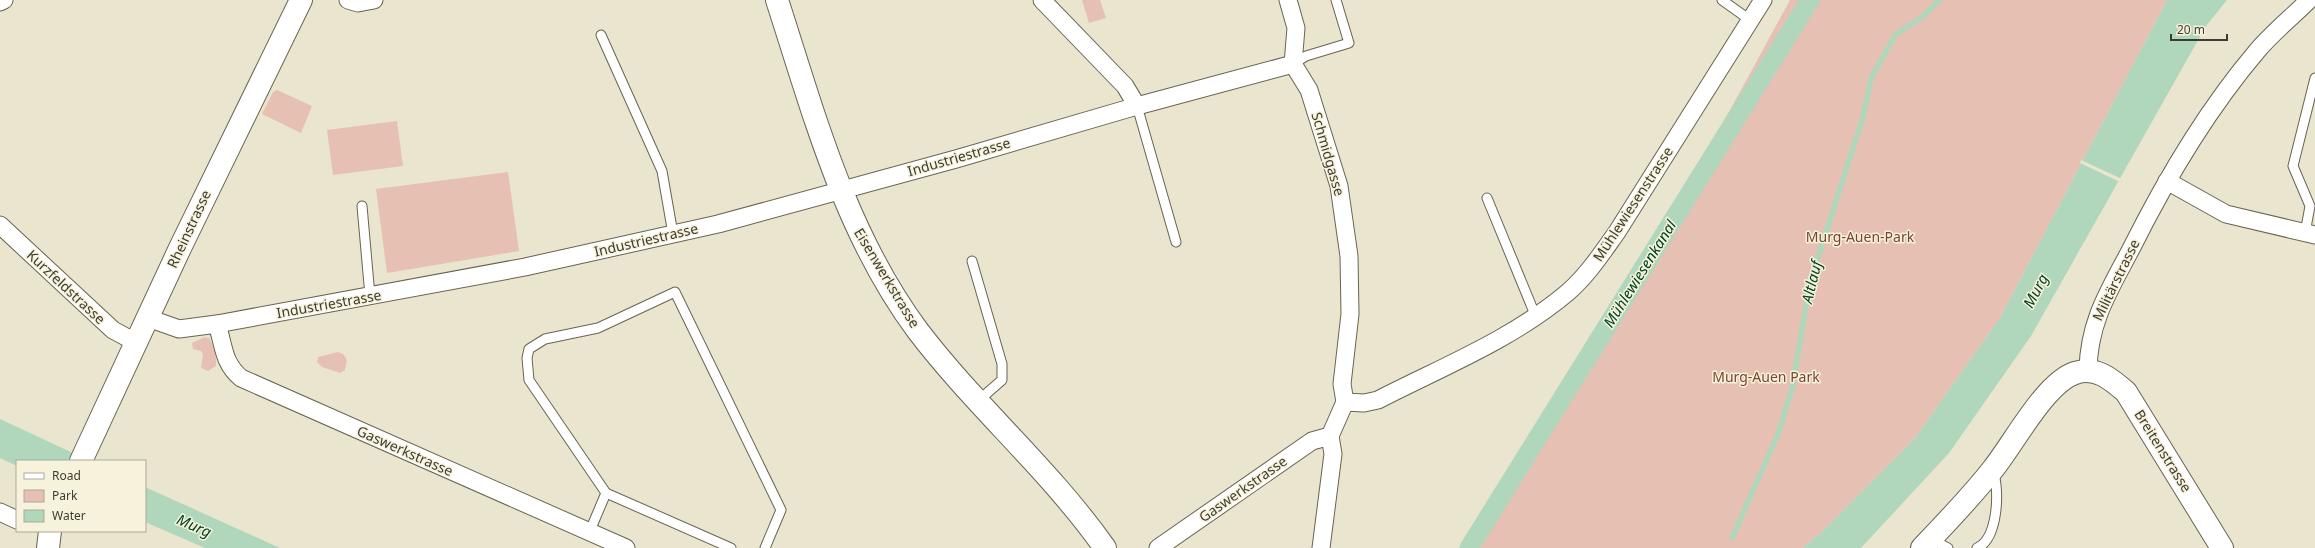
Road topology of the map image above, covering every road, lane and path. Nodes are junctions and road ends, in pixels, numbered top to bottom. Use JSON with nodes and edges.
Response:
{"nodes":[{"id":1,"x":4,"y":0,"type":"edge"},
{"id":2,"x":301,"y":0,"type":"edge"},
{"id":3,"x":348,"y":0,"type":"edge"},
{"id":4,"x":374,"y":0,"type":"edge"},
{"id":5,"x":777,"y":0,"type":"edge"},
{"id":6,"x":1042,"y":0,"type":"edge"},
{"id":7,"x":1288,"y":0,"type":"edge"},
{"id":8,"x":1336,"y":0,"type":"edge"},
{"id":9,"x":1722,"y":0,"type":"edge"},
{"id":10,"x":1763,"y":0,"type":"edge"},
{"id":11,"x":2309,"y":0,"type":"edge"},
{"id":12,"x":0,"y":2,"type":"edge"},
{"id":13,"x":1750,"y":20,"type":"junction"},
{"id":14,"x":601,"y":35,"type":"dead end"},
{"id":15,"x":1292,"y":64,"type":"junction"},
{"id":16,"x":2315,"y":78,"type":"edge"},
{"id":17,"x":1137,"y":106,"type":"junction"},
{"id":18,"x":2167,"y":181,"type":"junction"},
{"id":19,"x":840,"y":190,"type":"junction"},
{"id":20,"x":1487,"y":198,"type":"dead end"},
{"id":21,"x":362,"y":206,"type":"dead end"},
{"id":22,"x":0,"y":225,"type":"edge"},
{"id":23,"x":673,"y":234,"type":"junction"},
{"id":24,"x":2310,"y":234,"type":"edge"},
{"id":25,"x":1176,"y":242,"type":"dead end"},
{"id":26,"x":972,"y":261,"type":"dead end"},
{"id":27,"x":370,"y":296,"type":"junction"},
{"id":28,"x":1536,"y":317,"type":"junction"},
{"id":29,"x":148,"y":318,"type":"junction"},
{"id":30,"x":217,"y":324,"type":"junction"},
{"id":31,"x":136,"y":343,"type":"junction"},
{"id":32,"x":2088,"y":370,"type":"junction"},
{"id":33,"x":978,"y":401,"type":"junction"},
{"id":34,"x":1345,"y":402,"type":"junction"},
{"id":35,"x":1330,"y":436,"type":"junction"},
{"id":36,"x":81,"y":460,"type":"edge"},
{"id":37,"x":1992,"y":470,"type":"junction"},
{"id":38,"x":606,"y":493,"type":"junction"},
{"id":39,"x":0,"y":512,"type":"edge"},
{"id":40,"x":16,"y":520,"type":"edge"},
{"id":41,"x":589,"y":532,"type":"junction"},
{"id":42,"x":1934,"y":545,"type":"edge"},
{"id":43,"x":626,"y":548,"type":"edge"},
{"id":44,"x":731,"y":548,"type":"edge"},
{"id":45,"x":765,"y":548,"type":"edge"},
{"id":46,"x":1105,"y":548,"type":"edge"},
{"id":47,"x":1158,"y":548,"type":"edge"},
{"id":48,"x":1321,"y":548,"type":"edge"},
{"id":49,"x":1977,"y":548,"type":"edge"},
{"id":50,"x":2222,"y":548,"type":"edge"}],
"edges":[{"from":1,"to":12,"type":"street"},
{"from":2,"to":29,"type":"main road","name":"Rheinstrasse"},
{"from":3,"to":4,"type":"street"},
{"from":5,"to":19,"type":"main road","name":"Eisenwerkstrasse"},
{"from":6,"to":17,"type":"street"},
{"from":7,"to":15,"type":"street"},
{"from":8,"to":15,"type":"lane"},
{"from":9,"to":13,"type":"lane"},
{"from":10,"to":13,"type":"street","name":"Mühlewiesenstrasse"},
{"from":11,"to":18,"type":"street","name":"Militärstrasse"},
{"from":13,"to":28,"type":"street","name":"Mühlewiesenstrasse"},
{"from":14,"to":23,"type":"lane"},
{"from":15,"to":17,"type":"street"},
{"from":15,"to":34,"type":"street","name":"Schmidgasse"},
{"from":16,"to":24,"type":"lane"},
{"from":17,"to":19,"type":"street","name":"Industriestrasse"},
{"from":17,"to":25,"type":"lane"},
{"from":18,"to":24,"type":"street"},
{"from":18,"to":32,"type":"street","name":"Militärstrasse"},
{"from":19,"to":23,"type":"street","name":"Industriestrasse"},
{"from":19,"to":33,"type":"main road","name":"Eisenwerkstrasse"},
{"from":20,"to":28,"type":"lane"},
{"from":21,"to":27,"type":"lane"},
{"from":22,"to":31,"type":"street","name":"Kurzfeldstrasse"},
{"from":23,"to":27,"type":"street","name":"Industriestrasse"},
{"from":26,"to":33,"type":"lane"},
{"from":27,"to":30,"type":"street","name":"Industriestrasse"},
{"from":28,"to":34,"type":"street","name":"Mühlewiesenstrasse"},
{"from":29,"to":30,"type":"street","name":"Industriestrasse"},
{"from":29,"to":31,"type":"main road","name":"Rheinstrasse"},
{"from":30,"to":41,"type":"street","name":"Gaswerkstrasse"},
{"from":31,"to":36,"type":"main road","name":"Rheinstrasse"},
{"from":32,"to":37,"type":"main road"},
{"from":32,"to":50,"type":"main road","name":"Breitenstrasse"},
{"from":33,"to":46,"type":"main road","name":"Eisenwerkstrasse"},
{"from":34,"to":35,"type":"street"},
{"from":35,"to":47,"type":"street","name":"Gaswerkstrasse"},
{"from":35,"to":48,"type":"street"},
{"from":37,"to":42,"type":"main road"},
{"from":37,"to":49,"type":"lane"},
{"from":38,"to":41,"type":"lane"},
{"from":38,"to":44,"type":"lane"},
{"from":38,"to":45,"type":"lane"},
{"from":39,"to":40,"type":"street"},
{"from":41,"to":43,"type":"street","name":"Gaswerkstrasse"}]}
